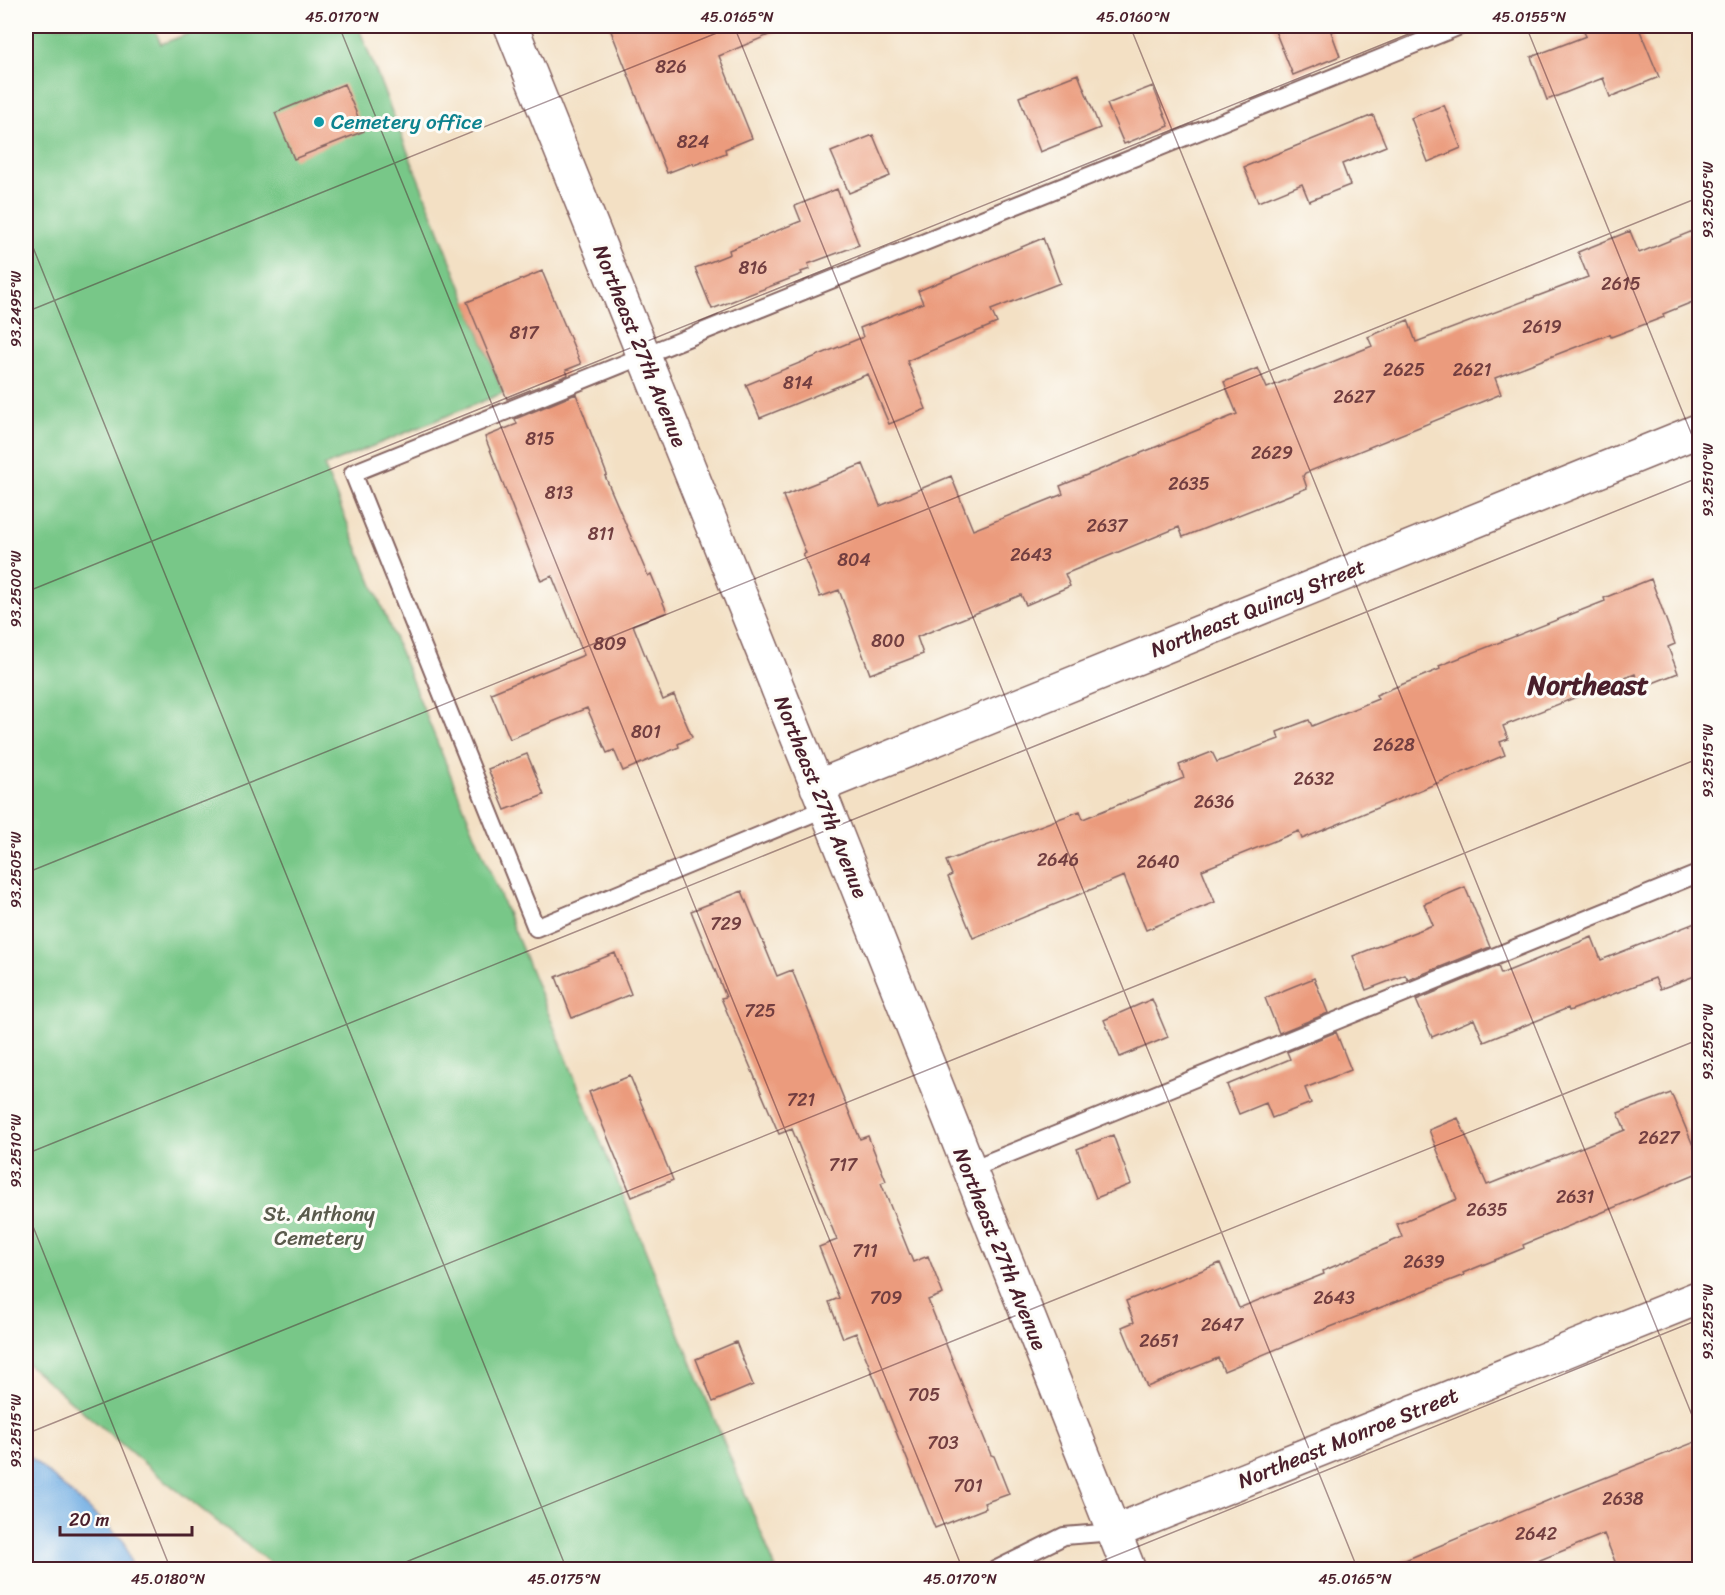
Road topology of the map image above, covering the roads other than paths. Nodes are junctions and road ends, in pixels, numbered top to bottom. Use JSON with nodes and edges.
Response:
{"nodes":[{"id":1,"x":511,"y":26,"type":"edge"},
{"id":2,"x":1460,"y":26,"type":"edge"},
{"id":3,"x":644,"y":356,"type":"junction"},
{"id":4,"x":1700,"y":430,"type":"edge"},
{"id":5,"x":821,"y":797,"type":"junction"},
{"id":6,"x":1700,"y":873,"type":"edge"},
{"id":7,"x":969,"y":1170,"type":"junction"},
{"id":8,"x":1700,"y":1297,"type":"edge"},
{"id":9,"x":1114,"y":1532,"type":"junction"},
{"id":10,"x":994,"y":1569,"type":"edge"},
{"id":11,"x":1129,"y":1569,"type":"edge"}],
"edges":[{"from":1,"to":3,"type":"street","name":"Northeast 27th Avenue"},
{"from":2,"to":3,"type":"lane"},
{"from":3,"to":5,"type":"street","name":"Northeast 27th Avenue"},
{"from":3,"to":5,"type":"lane"},
{"from":4,"to":5,"type":"street","name":"Northeast Quincy Street"},
{"from":5,"to":7,"type":"street","name":"Northeast 27th Avenue"},
{"from":6,"to":7,"type":"lane"},
{"from":7,"to":9,"type":"street","name":"Northeast 27th Avenue"},
{"from":8,"to":9,"type":"street","name":"Northeast Monroe Street"},
{"from":9,"to":10,"type":"lane","name":"Northeast Monroe Street"},
{"from":9,"to":11,"type":"street","name":"Northeast 27th Avenue"}]}
